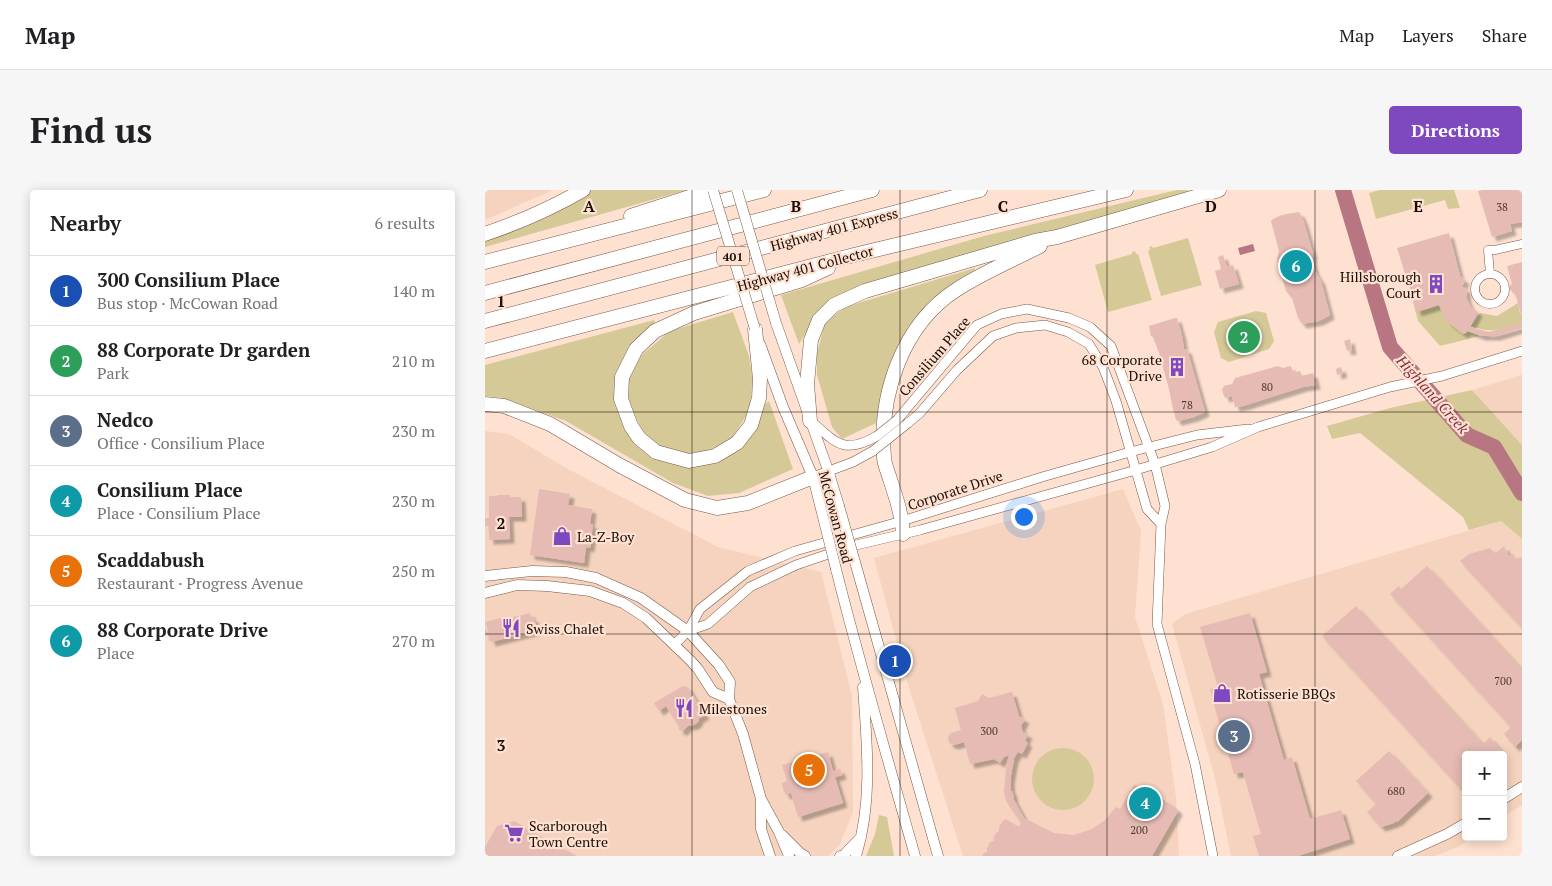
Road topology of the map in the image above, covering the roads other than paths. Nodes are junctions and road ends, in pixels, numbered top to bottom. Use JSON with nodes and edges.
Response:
{"nodes":[{"id":1,"x":583,"y":190,"type":"edge"},
{"id":2,"x":712,"y":190,"type":"edge"},
{"id":3,"x":737,"y":190,"type":"edge"},
{"id":4,"x":764,"y":190,"type":"edge"},
{"id":5,"x":872,"y":190,"type":"edge"},
{"id":6,"x":980,"y":190,"type":"edge"},
{"id":7,"x":1126,"y":190,"type":"edge"},
{"id":8,"x":1219,"y":190,"type":"edge"},
{"id":9,"x":485,"y":234,"type":"edge"},
{"id":10,"x":1057,"y":238,"type":"junction"},
{"id":11,"x":1522,"y":244,"type":"edge"},
{"id":12,"x":854,"y":255,"type":"junction"},
{"id":13,"x":499,"y":258,"type":"junction"},
{"id":14,"x":485,"y":262,"type":"edge"},
{"id":15,"x":1490,"y":274,"type":"dead end"},
{"id":16,"x":485,"y":293,"type":"edge"},
{"id":17,"x":485,"y":321,"type":"edge"},
{"id":18,"x":755,"y":328,"type":"junction"},
{"id":19,"x":485,"y":351,"type":"edge"},
{"id":20,"x":1522,"y":351,"type":"edge"},
{"id":21,"x":485,"y":404,"type":"edge"},
{"id":22,"x":810,"y":421,"type":"junction"},
{"id":23,"x":1258,"y":428,"type":"junction"},
{"id":24,"x":1148,"y":447,"type":"junction"},
{"id":25,"x":1130,"y":452,"type":"junction"},
{"id":26,"x":1155,"y":464,"type":"junction"},
{"id":27,"x":829,"y":470,"type":"junction"},
{"id":28,"x":1136,"y":470,"type":"junction"},
{"id":29,"x":813,"y":477,"type":"junction"},
{"id":30,"x":1015,"y":485,"type":"junction"},
{"id":31,"x":1021,"y":503,"type":"junction"},
{"id":32,"x":1161,"y":524,"type":"junction"},
{"id":33,"x":903,"y":528,"type":"junction"},
{"id":34,"x":485,"y":576,"type":"edge"},
{"id":35,"x":485,"y":593,"type":"edge"},
{"id":36,"x":688,"y":631,"type":"junction"},
{"id":37,"x":674,"y":645,"type":"junction"},
{"id":38,"x":862,"y":672,"type":"junction"},
{"id":39,"x":729,"y":699,"type":"junction"},
{"id":40,"x":1522,"y":787,"type":"edge"},
{"id":41,"x":1507,"y":796,"type":"edge"},
{"id":42,"x":761,"y":799,"type":"junction"},
{"id":43,"x":1462,"y":825,"type":"edge"},
{"id":44,"x":779,"y":832,"type":"junction"},
{"id":45,"x":862,"y":836,"type":"junction"},
{"id":46,"x":770,"y":856,"type":"edge"},
{"id":47,"x":789,"y":856,"type":"edge"},
{"id":48,"x":805,"y":856,"type":"edge"},
{"id":49,"x":840,"y":856,"type":"edge"},
{"id":50,"x":856,"y":856,"type":"edge"},
{"id":51,"x":915,"y":856,"type":"edge"},
{"id":52,"x":938,"y":856,"type":"edge"},
{"id":53,"x":1213,"y":856,"type":"edge"},
{"id":54,"x":1398,"y":856,"type":"edge"}],
"edges":[{"from":1,"to":9,"type":"highway"},
{"from":2,"to":13,"type":"highway"},
{"from":2,"to":18,"type":"main road","name":"McCowan Road","bridge":true},
{"from":3,"to":22,"type":"main road","name":"McCowan Road","bridge":true},
{"from":4,"to":13,"type":"highway"},
{"from":5,"to":16,"type":"highway","name":"Highway 401 Express","number":"401"},
{"from":6,"to":17,"type":"highway","name":"Highway 401 Express","number":"401"},
{"from":7,"to":12,"type":"highway","name":"Highway 401 Collector","number":"401"},
{"from":8,"to":10,"type":"highway"},
{"from":10,"to":22,"type":"highway"},
{"from":10,"to":33,"type":"highway"},
{"from":11,"to":15,"type":"street"},
{"from":12,"to":18,"type":"highway"},
{"from":12,"to":19,"type":"highway","name":"Highway 401 Collector","number":"401"},
{"from":13,"to":14,"type":"highway"},
{"from":18,"to":29,"type":"main road","name":"McCowan Road"},
{"from":20,"to":23,"type":"street","name":"Corporate Drive"},
{"from":21,"to":29,"type":"highway"},
{"from":22,"to":24,"type":"street","name":"Consilium Place","bridge":true},
{"from":22,"to":27,"type":"main road","name":"McCowan Road"},
{"from":23,"to":24,"type":"street","name":"Corporate Drive"},
{"from":23,"to":26,"type":"street","name":"Corporate Drive"},
{"from":24,"to":25,"type":"street","name":"Corporate Drive"},
{"from":24,"to":26,"type":"street","name":"Consilium Place"},
{"from":25,"to":27,"type":"street","name":"Consilium Place","bridge":true},
{"from":25,"to":28,"type":"street","name":"Consilium Place"},
{"from":25,"to":30,"type":"street","name":"Corporate Drive"},
{"from":26,"to":28,"type":"street","name":"Corporate Drive"},
{"from":26,"to":32,"type":"street","name":"Consilium Place"},
{"from":27,"to":29,"type":"street","name":"Consilium Place"},
{"from":27,"to":52,"type":"main road","name":"McCowan Road","bridge":true},
{"from":28,"to":31,"type":"street","name":"Corporate Drive"},
{"from":28,"to":32,"type":"street","name":"Consilium Place"},
{"from":29,"to":38,"type":"main road","name":"McCowan Road","bridge":true},
{"from":30,"to":31,"type":"street"},
{"from":30,"to":33,"type":"street","name":"Corporate Drive"},
{"from":31,"to":33,"type":"street","name":"Corporate Drive"},
{"from":32,"to":53,"type":"street","name":"Consilium Place"},
{"from":33,"to":36,"type":"street","name":"Corporate Drive"},
{"from":33,"to":36,"type":"street","name":"Corporate Drive"},
{"from":34,"to":36,"type":"main road"},
{"from":35,"to":37,"type":"main road"},
{"from":36,"to":37,"type":"street","name":"Corporate Drive"},
{"from":36,"to":39,"type":"main road"},
{"from":37,"to":39,"type":"main road"},
{"from":38,"to":45,"type":"main road"},
{"from":38,"to":51,"type":"main road","name":"McCowan Road"},
{"from":39,"to":42,"type":"main road"},
{"from":40,"to":41,"type":"main road"},
{"from":42,"to":44,"type":"main road"},
{"from":42,"to":46,"type":"main road"},
{"from":43,"to":54,"type":"main road"},
{"from":44,"to":47,"type":"main road"},
{"from":44,"to":48,"type":"main road"},
{"from":45,"to":49,"type":"main road"},
{"from":45,"to":50,"type":"main road"}]}
